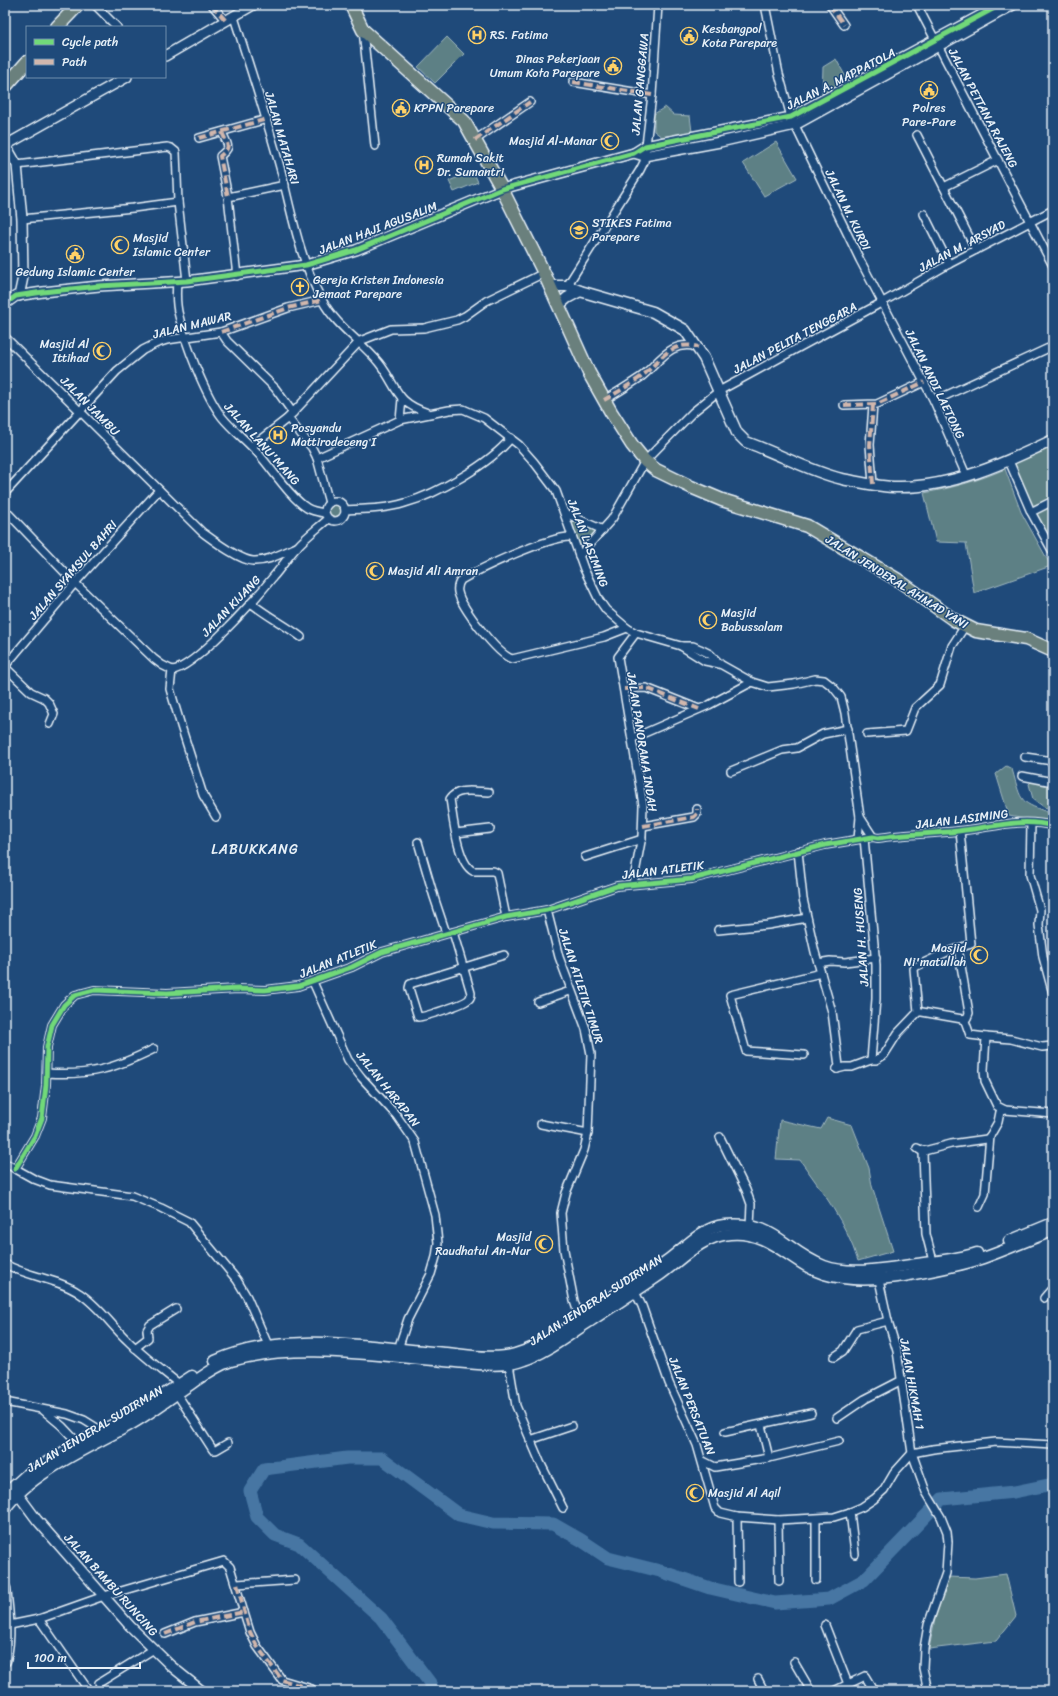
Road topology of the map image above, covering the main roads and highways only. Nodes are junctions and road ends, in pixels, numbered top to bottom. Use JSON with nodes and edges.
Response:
{"nodes":[{"id":1,"x":78,"y":5,"type":"edge"},
{"id":2,"x":351,"y":5,"type":"edge"},
{"id":3,"x":58,"y":26,"type":"edge"},
{"id":4,"x":26,"y":63,"type":"edge"},
{"id":5,"x":5,"y":87,"type":"edge"},
{"id":6,"x":549,"y":286,"type":"junction"},
{"id":7,"x":580,"y":291,"type":"junction"},
{"id":8,"x":558,"y":305,"type":"junction"},
{"id":9,"x":1053,"y":440,"type":"edge"},
{"id":10,"x":1053,"y":651,"type":"edge"},
{"id":11,"x":1053,"y":1223,"type":"edge"},
{"id":12,"x":1053,"y":1231,"type":"edge"},
{"id":13,"x":934,"y":1266,"type":"junction"},
{"id":14,"x":633,"y":1288,"type":"junction"},
{"id":15,"x":581,"y":1322,"type":"junction"},
{"id":16,"x":356,"y":1350,"type":"junction"},
{"id":17,"x":180,"y":1389,"type":"junction"},
{"id":18,"x":105,"y":1433,"type":"junction"},
{"id":19,"x":11,"y":1492,"type":"edge"},
{"id":20,"x":5,"y":1509,"type":"edge"},
{"id":21,"x":5,"y":1588,"type":"edge"},
{"id":22,"x":7,"y":1626,"type":"edge"},
{"id":23,"x":5,"y":1661,"type":"edge"}],
"edges":[{"from":1,"to":3,"type":"highway"},
{"from":2,"to":6,"type":"highway","name":"JALAN JENDERAL AHMAD YANI"},
{"from":4,"to":5,"type":"highway"},
{"from":6,"to":7,"type":"main road"},
{"from":6,"to":8,"type":"highway","name":"JALAN JENDERAL AHMAD YANI"},
{"from":7,"to":8,"type":"main road"},
{"from":7,"to":9,"type":"main road"},
{"from":8,"to":10,"type":"highway","name":"JALAN JENDERAL AHMAD YANI"},
{"from":11,"to":13,"type":"main road","name":"JALAN JENDERAL SUDIRMAN"},
{"from":12,"to":13,"type":"main road","name":"JALAN JENDERAL SUDIRMAN"},
{"from":13,"to":14,"type":"main road","name":"JALAN JENDERAL SUDIRMAN"},
{"from":13,"to":14,"type":"main road","name":"JALAN JENDERAL SUDIRMAN"},
{"from":14,"to":15,"type":"main road","name":"JALAN JENDERAL SUDIRMAN"},
{"from":15,"to":16,"type":"main road","name":"JALAN JENDERAL SUDIRMAN"},
{"from":15,"to":16,"type":"main road","name":"JALAN JENDERAL SUDIRMAN"},
{"from":16,"to":17,"type":"main road","name":"JALAN JENDERAL SUDIRMAN"},
{"from":16,"to":17,"type":"main road","name":"JALAN JENDERAL SUDIRMAN"},
{"from":17,"to":18,"type":"main road","name":"JALAN JENDERAL SUDIRMAN"},
{"from":18,"to":19,"type":"main road","name":"JALAN JENDERAL SUDIRMAN"},
{"from":18,"to":19,"type":"main road","name":"JALAN JENDERAL SUDIRMAN"},
{"from":19,"to":20,"type":"main road","name":"JALAN JENDERAL SUDIRMAN"},
{"from":21,"to":22,"type":"main road"},
{"from":22,"to":23,"type":"main road"}]}
